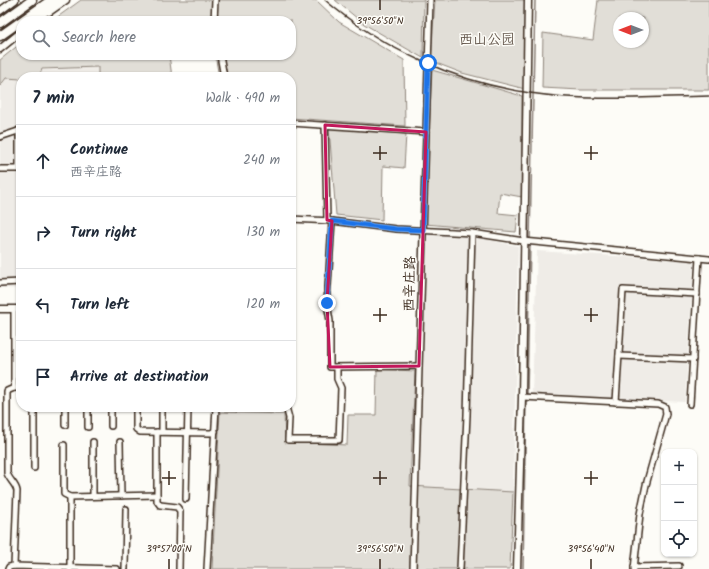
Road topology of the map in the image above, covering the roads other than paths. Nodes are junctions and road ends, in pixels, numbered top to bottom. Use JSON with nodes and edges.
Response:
{"nodes":[{"id":1,"x":15,"y":0,"type":"edge"},
{"id":2,"x":32,"y":0,"type":"edge"},
{"id":3,"x":51,"y":0,"type":"edge"},
{"id":4,"x":58,"y":0,"type":"edge"},
{"id":5,"x":66,"y":0,"type":"edge"},
{"id":6,"x":215,"y":0,"type":"edge"},
{"id":7,"x":430,"y":0,"type":"edge"},
{"id":8,"x":528,"y":0,"type":"edge"},
{"id":9,"x":0,"y":11,"type":"edge"},
{"id":10,"x":28,"y":16,"type":"edge"},
{"id":11,"x":40,"y":16,"type":"edge"},
{"id":12,"x":42,"y":16,"type":"edge"},
{"id":13,"x":214,"y":16,"type":"edge"},
{"id":14,"x":0,"y":24,"type":"edge"},
{"id":15,"x":16,"y":25,"type":"edge"},
{"id":16,"x":0,"y":36,"type":"edge"},
{"id":17,"x":16,"y":36,"type":"edge"},
{"id":18,"x":0,"y":49,"type":"edge"},
{"id":19,"x":221,"y":60,"type":"edge"},
{"id":20,"x":223,"y":72,"type":"edge"},
{"id":21,"x":296,"y":123,"type":"edge"},
{"id":22,"x":325,"y":125,"type":"junction"},
{"id":23,"x":16,"y":131,"type":"edge"},
{"id":24,"x":426,"y":132,"type":"junction"},
{"id":25,"x":0,"y":137,"type":"edge"},
{"id":26,"x":0,"y":169,"type":"edge"},
{"id":27,"x":16,"y":169,"type":"edge"},
{"id":28,"x":296,"y":219,"type":"edge"},
{"id":29,"x":329,"y":221,"type":"junction"},
{"id":30,"x":423,"y":230,"type":"junction"},
{"id":31,"x":472,"y":233,"type":"junction"},
{"id":32,"x":524,"y":241,"type":"junction"},
{"id":33,"x":699,"y":258,"type":"junction"},
{"id":34,"x":709,"y":259,"type":"edge"},
{"id":35,"x":16,"y":282,"type":"edge"},
{"id":36,"x":0,"y":283,"type":"edge"},
{"id":37,"x":697,"y":294,"type":"junction"},
{"id":38,"x":0,"y":309,"type":"edge"},
{"id":39,"x":14,"y":309,"type":"joint"},
{"id":40,"x":619,"y":356,"type":"junction"},
{"id":41,"x":693,"y":359,"type":"junction"},
{"id":42,"x":419,"y":366,"type":"junction"},
{"id":43,"x":337,"y":367,"type":"junction"},
{"id":44,"x":14,"y":388,"type":"joint"},
{"id":45,"x":522,"y":397,"type":"junction"},
{"id":46,"x":616,"y":402,"type":"junction"},
{"id":47,"x":690,"y":404,"type":"dead end"},
{"id":48,"x":34,"y":412,"type":"edge"},
{"id":49,"x":65,"y":412,"type":"edge"},
{"id":50,"x":88,"y":412,"type":"edge"},
{"id":51,"x":111,"y":412,"type":"edge"},
{"id":52,"x":136,"y":412,"type":"edge"},
{"id":53,"x":161,"y":412,"type":"edge"},
{"id":54,"x":188,"y":412,"type":"edge"},
{"id":55,"x":216,"y":412,"type":"edge"},
{"id":56,"x":287,"y":412,"type":"edge"},
{"id":57,"x":65,"y":425,"type":"dead end"},
{"id":58,"x":111,"y":426,"type":"dead end"},
{"id":59,"x":88,"y":427,"type":"dead end"},
{"id":60,"x":215,"y":431,"type":"junction"},
{"id":61,"x":159,"y":432,"type":"junction"},
{"id":62,"x":188,"y":432,"type":"junction"},
{"id":63,"x":93,"y":442,"type":"dead end"},
{"id":64,"x":120,"y":442,"type":"dead end"},
{"id":65,"x":64,"y":445,"type":"dead end"},
{"id":66,"x":34,"y":468,"type":"dead end"},
{"id":67,"x":157,"y":495,"type":"junction"},
{"id":68,"x":93,"y":496,"type":"junction"},
{"id":69,"x":121,"y":496,"type":"junction"},
{"id":70,"x":70,"y":497,"type":"junction"},
{"id":71,"x":186,"y":499,"type":"dead end"},
{"id":72,"x":126,"y":509,"type":"dead end"},
{"id":73,"x":14,"y":566,"type":"junction"},
{"id":74,"x":679,"y":566,"type":"dead end"},
{"id":75,"x":634,"y":568,"type":"edge"},
{"id":76,"x":8,"y":569,"type":"edge"},
{"id":77,"x":70,"y":569,"type":"edge"},
{"id":78,"x":118,"y":569,"type":"edge"},
{"id":79,"x":125,"y":569,"type":"edge"},
{"id":80,"x":179,"y":569,"type":"edge"},
{"id":81,"x":207,"y":569,"type":"edge"},
{"id":82,"x":413,"y":569,"type":"edge"},
{"id":83,"x":460,"y":569,"type":"edge"},
{"id":84,"x":517,"y":569,"type":"edge"}],
"edges":[{"from":1,"to":9,"type":"street"},
{"from":2,"to":14,"type":"main road"},
{"from":3,"to":10,"type":"main road"},
{"from":4,"to":11,"type":"main road"},
{"from":5,"to":12,"type":"street"},
{"from":6,"to":13,"type":"street"},
{"from":7,"to":24,"type":"street","name":"西辛庄路"},
{"from":8,"to":32,"type":"street"},
{"from":15,"to":16,"type":"main road"},
{"from":17,"to":18,"type":"street"},
{"from":19,"to":20,"type":"street"},
{"from":21,"to":22,"type":"street"},
{"from":22,"to":24,"type":"street"},
{"from":22,"to":29,"type":"street"},
{"from":23,"to":25,"type":"street"},
{"from":24,"to":30,"type":"street","name":"西辛庄路"},
{"from":26,"to":27,"type":"street"},
{"from":28,"to":29,"type":"street"},
{"from":29,"to":30,"type":"street"},
{"from":29,"to":43,"type":"street"},
{"from":30,"to":31,"type":"street"},
{"from":30,"to":42,"type":"street","name":"西辛庄路"},
{"from":31,"to":32,"type":"street"},
{"from":31,"to":83,"type":"street"},
{"from":32,"to":33,"type":"street"},
{"from":32,"to":45,"type":"street"},
{"from":33,"to":34,"type":"street"},
{"from":33,"to":37,"type":"street"},
{"from":35,"to":36,"type":"street"},
{"from":37,"to":40,"type":"street"},
{"from":37,"to":41,"type":"street"},
{"from":38,"to":39,"type":"street"},
{"from":39,"to":44,"type":"street"},
{"from":40,"to":41,"type":"street"},
{"from":40,"to":46,"type":"street"},
{"from":41,"to":47,"type":"street"},
{"from":42,"to":43,"type":"street"},
{"from":42,"to":82,"type":"street","name":"西辛庄路"},
{"from":43,"to":56,"type":"street"},
{"from":44,"to":73,"type":"street"},
{"from":45,"to":46,"type":"street"},
{"from":45,"to":84,"type":"street"},
{"from":46,"to":75,"type":"street"},
{"from":48,"to":66,"type":"street"},
{"from":49,"to":57,"type":"street"},
{"from":50,"to":59,"type":"street"},
{"from":51,"to":58,"type":"street"},
{"from":52,"to":61,"type":"street"},
{"from":53,"to":61,"type":"street"},
{"from":54,"to":62,"type":"street"},
{"from":55,"to":60,"type":"street"},
{"from":60,"to":62,"type":"street"},
{"from":60,"to":81,"type":"street"},
{"from":61,"to":62,"type":"street"},
{"from":61,"to":67,"type":"street"},
{"from":62,"to":71,"type":"street"},
{"from":63,"to":68,"type":"street"},
{"from":64,"to":69,"type":"street"},
{"from":65,"to":70,"type":"street"},
{"from":67,"to":69,"type":"street"},
{"from":67,"to":80,"type":"street"},
{"from":68,"to":69,"type":"street"},
{"from":68,"to":70,"type":"street"},
{"from":70,"to":77,"type":"street"},
{"from":72,"to":79,"type":"street"},
{"from":73,"to":76,"type":"street"},
{"from":73,"to":77,"type":"street"},
{"from":74,"to":75,"type":"street"},
{"from":77,"to":78,"type":"street"}]}
